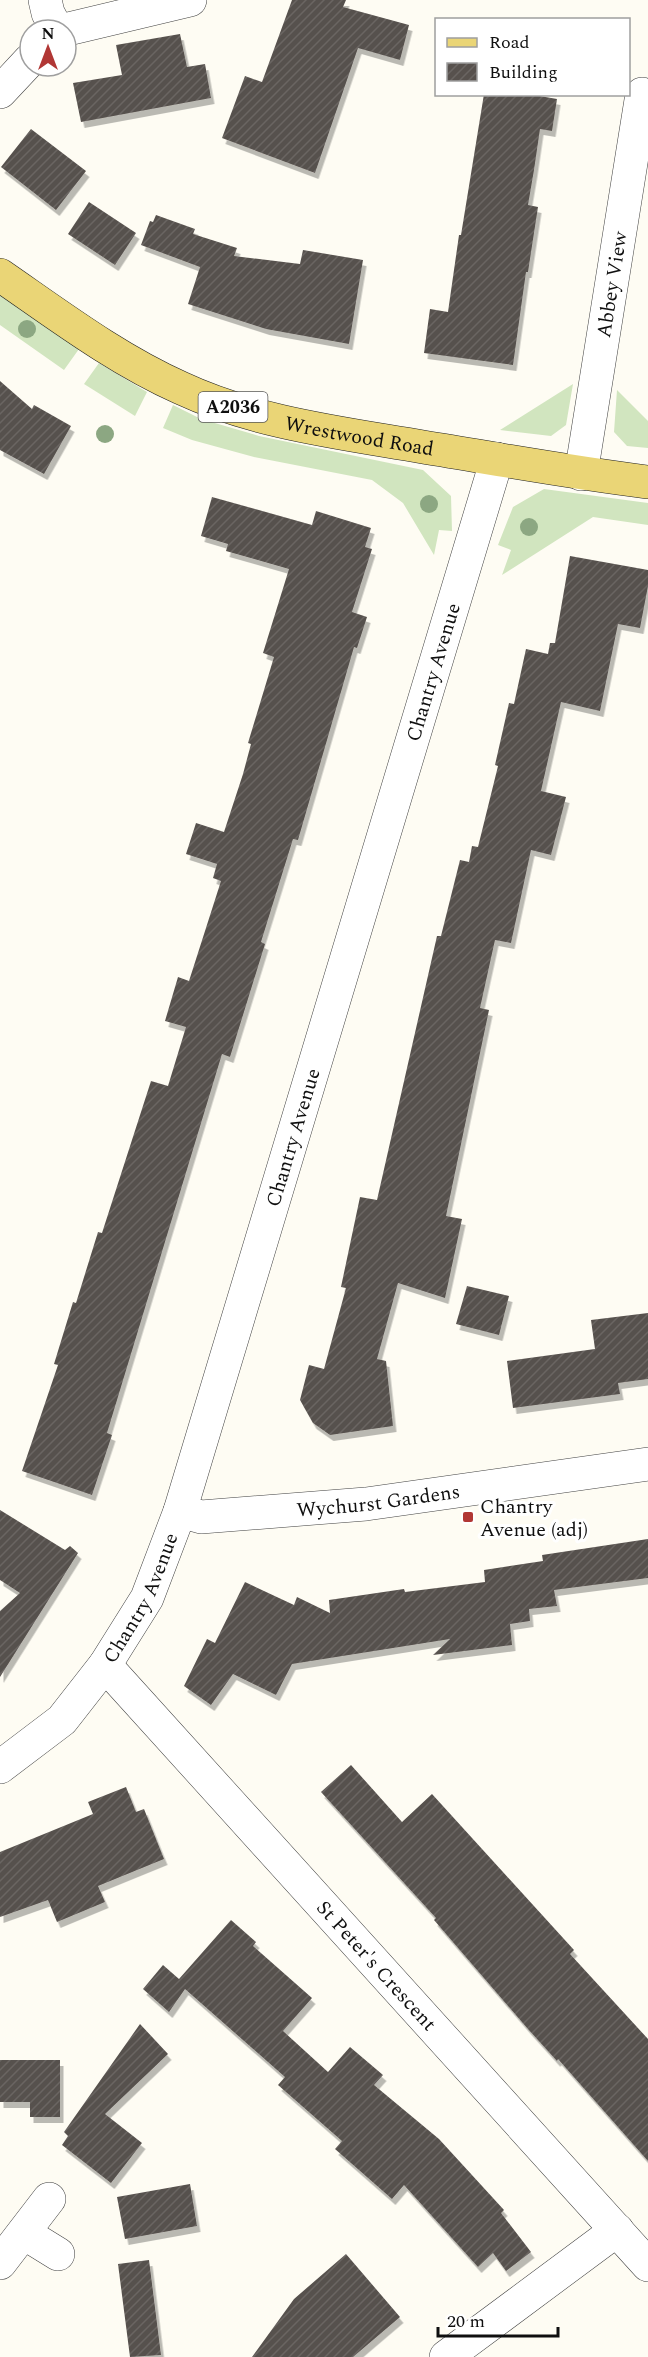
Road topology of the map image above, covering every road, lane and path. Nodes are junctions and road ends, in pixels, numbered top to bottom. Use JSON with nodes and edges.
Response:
{"nodes":[{"id":1,"x":45,"y":0,"type":"edge"},
{"id":2,"x":190,"y":0,"type":"edge"},
{"id":3,"x":51,"y":18,"type":"edge"},
{"id":4,"x":78,"y":27,"type":"edge"},
{"id":5,"x":18,"y":73,"type":"edge"},
{"id":6,"x":0,"y":92,"type":"edge"},
{"id":7,"x":642,"y":94,"type":"dead end"},
{"id":8,"x":0,"y":274,"type":"edge"},
{"id":9,"x":497,"y":459,"type":"junction"},
{"id":10,"x":581,"y":474,"type":"junction"},
{"id":11,"x":648,"y":482,"type":"edge"},
{"id":12,"x":648,"y":1464,"type":"edge"},
{"id":13,"x":180,"y":1511,"type":"junction"},
{"id":14,"x":105,"y":1665,"type":"junction"},
{"id":15,"x":0,"y":1767,"type":"edge"},
{"id":16,"x":49,"y":2199,"type":"dead end"},
{"id":17,"x":617,"y":2230,"type":"junction"},
{"id":18,"x":24,"y":2233,"type":"junction"},
{"id":19,"x":58,"y":2254,"type":"dead end"},
{"id":20,"x":0,"y":2263,"type":"edge"},
{"id":21,"x":648,"y":2265,"type":"edge"},
{"id":22,"x":446,"y":2357,"type":"edge"}],
"edges":[{"from":1,"to":3,"type":"street"},
{"from":2,"to":4,"type":"street"},
{"from":5,"to":6,"type":"street"},
{"from":7,"to":10,"type":"street","name":"Abbey View"},
{"from":8,"to":9,"type":"main road","name":"Wrestwood Road","number":"A2036"},
{"from":9,"to":10,"type":"main road","name":"Wrestwood Road","number":"A2036"},
{"from":9,"to":13,"type":"street","name":"Chantry Avenue"},
{"from":10,"to":11,"type":"main road","name":"Wrestwood Road","number":"A2036"},
{"from":12,"to":13,"type":"street","name":"Wychurst Gardens"},
{"from":13,"to":14,"type":"street","name":"Chantry Avenue"},
{"from":14,"to":15,"type":"street","name":"Chantry Avenue"},
{"from":14,"to":17,"type":"street","name":"St Peter's Crescent"},
{"from":16,"to":18,"type":"street"},
{"from":17,"to":21,"type":"street","name":"St Peter's Crescent"},
{"from":17,"to":22,"type":"street"},
{"from":18,"to":19,"type":"street"},
{"from":18,"to":20,"type":"street"}]}
